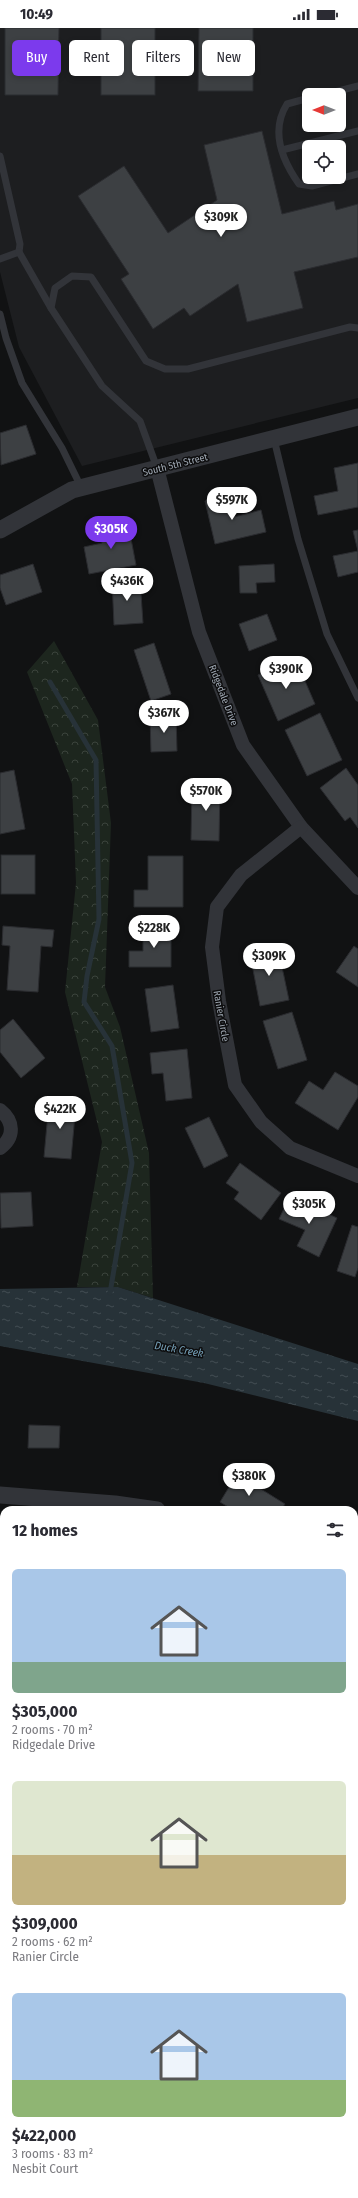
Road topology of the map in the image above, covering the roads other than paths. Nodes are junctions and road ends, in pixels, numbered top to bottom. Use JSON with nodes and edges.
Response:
{"nodes":[{"id":1,"x":358,"y":86,"type":"edge"},
{"id":2,"x":346,"y":89,"type":"edge"},
{"id":3,"x":302,"y":100,"type":"edge"},
{"id":4,"x":358,"y":131,"type":"edge"},
{"id":5,"x":282,"y":150,"type":"junction"},
{"id":6,"x":0,"y":156,"type":"edge"},
{"id":7,"x":358,"y":174,"type":"edge"},
{"id":8,"x":19,"y":252,"type":"junction"},
{"id":9,"x":0,"y":259,"type":"edge"},
{"id":10,"x":51,"y":308,"type":"junction"},
{"id":11,"x":0,"y":314,"type":"edge"},
{"id":12,"x":358,"y":328,"type":"edge"},
{"id":13,"x":358,"y":417,"type":"edge"},
{"id":14,"x":274,"y":439,"type":"junction"},
{"id":15,"x":157,"y":468,"type":"junction"},
{"id":16,"x":81,"y":487,"type":"junction"},
{"id":17,"x":0,"y":530,"type":"edge"},
{"id":18,"x":358,"y":698,"type":"edge"},
{"id":19,"x":301,"y":827,"type":"junction"},
{"id":20,"x":358,"y":888,"type":"edge"},
{"id":21,"x":0,"y":1110,"type":"edge"},
{"id":22,"x":0,"y":1148,"type":"edge"},
{"id":23,"x":358,"y":1176,"type":"edge"},
{"id":24,"x":0,"y":1495,"type":"edge"},
{"id":25,"x":129,"y":1506,"type":"edge"}],
"edges":[{"from":1,"to":2,"type":"lane"},
{"from":3,"to":5,"type":"lane"},
{"from":4,"to":5,"type":"lane"},
{"from":5,"to":7,"type":"lane"},
{"from":6,"to":8,"type":"lane"},
{"from":8,"to":9,"type":"lane"},
{"from":8,"to":10,"type":"lane"},
{"from":10,"to":12,"type":"lane"},
{"from":10,"to":15,"type":"lane"},
{"from":11,"to":16,"type":"lane"},
{"from":13,"to":14,"type":"street","name":"South 5th Street"},
{"from":14,"to":15,"type":"street","name":"South 5th Street"},
{"from":14,"to":18,"type":"lane"},
{"from":15,"to":16,"type":"street","name":"South 5th Street"},
{"from":15,"to":19,"type":"street","name":"Ridgedale Drive"},
{"from":16,"to":17,"type":"street","name":"South 5th Street"},
{"from":19,"to":20,"type":"street","name":"Ridgedale Drive"},
{"from":19,"to":23,"type":"street","name":"Ranier Circle"},
{"from":21,"to":22,"type":"street"},
{"from":24,"to":25,"type":"street"}]}
